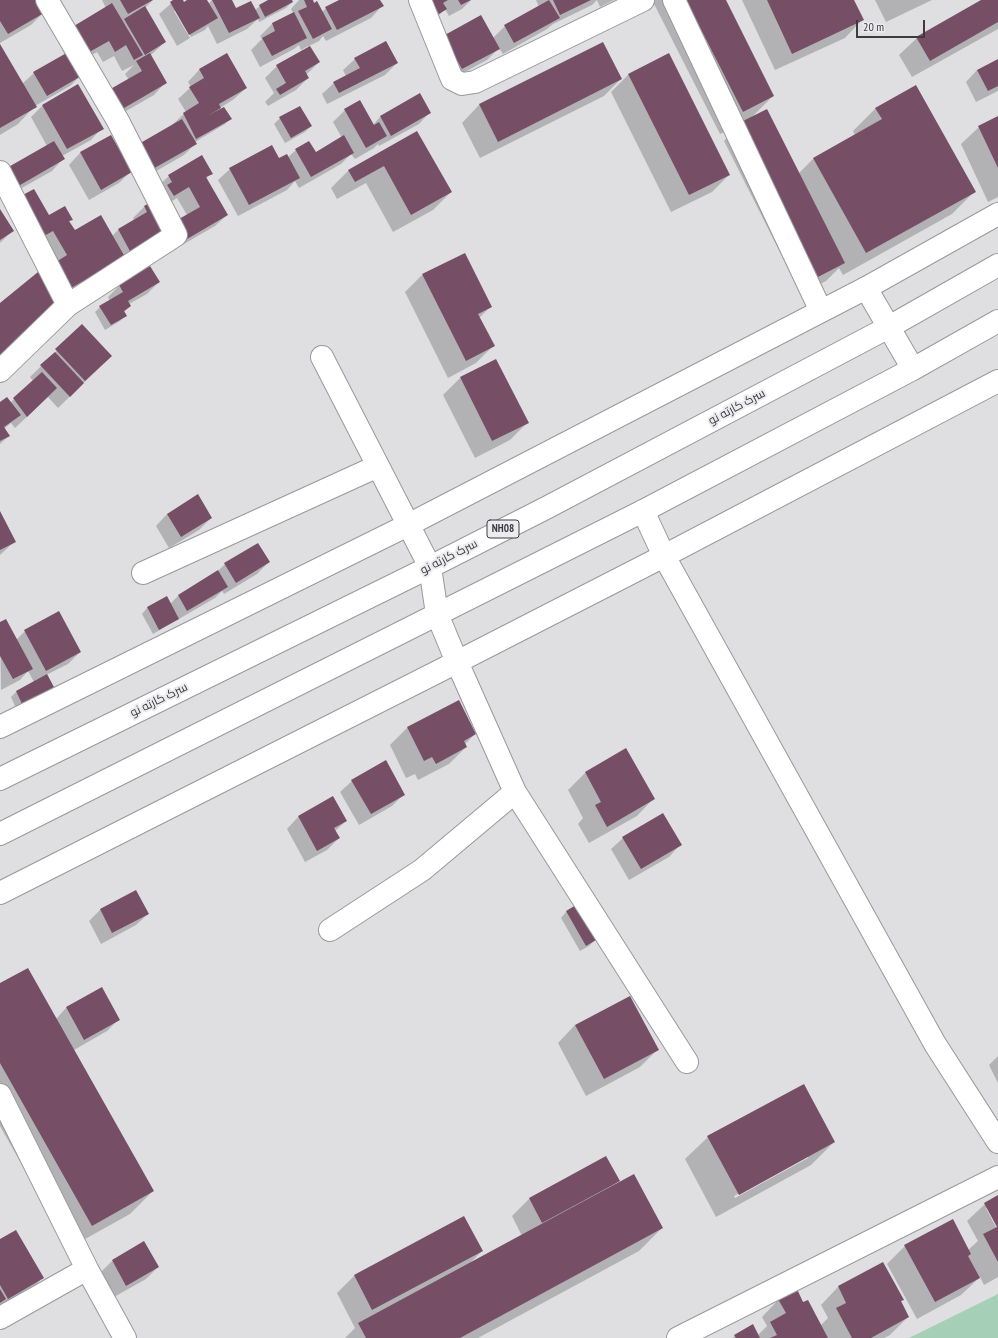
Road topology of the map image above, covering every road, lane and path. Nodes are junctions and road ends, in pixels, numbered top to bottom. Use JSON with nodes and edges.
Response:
{"nodes":[{"id":1,"x":47,"y":0,"type":"edge"},
{"id":2,"x":420,"y":0,"type":"edge"},
{"id":3,"x":644,"y":0,"type":"edge"},
{"id":4,"x":674,"y":0,"type":"edge"},
{"id":5,"x":0,"y":172,"type":"edge"},
{"id":6,"x":998,"y":214,"type":"edge"},
{"id":7,"x":998,"y":265,"type":"edge"},
{"id":8,"x":866,"y":288,"type":"junction"},
{"id":9,"x":68,"y":305,"type":"junction"},
{"id":10,"x":821,"y":311,"type":"junction"},
{"id":11,"x":998,"y":321,"type":"edge"},
{"id":12,"x":889,"y":327,"type":"junction"},
{"id":13,"x":322,"y":357,"type":"dead end"},
{"id":14,"x":914,"y":369,"type":"junction"},
{"id":15,"x":0,"y":371,"type":"edge"},
{"id":16,"x":998,"y":381,"type":"edge"},
{"id":17,"x":378,"y":466,"type":"junction"},
{"id":18,"x":643,"y":511,"type":"junction"},
{"id":19,"x":408,"y":525,"type":"junction"},
{"id":20,"x":664,"y":556,"type":"junction"},
{"id":21,"x":430,"y":567,"type":"junction"},
{"id":22,"x":142,"y":573,"type":"dead end"},
{"id":23,"x":437,"y":614,"type":"junction"},
{"id":24,"x":457,"y":662,"type":"junction"},
{"id":25,"x":0,"y":727,"type":"edge"},
{"id":26,"x":0,"y":779,"type":"edge"},
{"id":27,"x":515,"y":792,"type":"junction"},
{"id":28,"x":0,"y":834,"type":"edge"},
{"id":29,"x":0,"y":893,"type":"edge"},
{"id":30,"x":330,"y":930,"type":"dead end"},
{"id":31,"x":687,"y":1062,"type":"dead end"},
{"id":32,"x":0,"y":1094,"type":"edge"},
{"id":33,"x":998,"y":1142,"type":"edge"},
{"id":34,"x":998,"y":1177,"type":"edge"},
{"id":35,"x":87,"y":1269,"type":"junction"},
{"id":36,"x":0,"y":1318,"type":"edge"},
{"id":37,"x":125,"y":1338,"type":"edge"},
{"id":38,"x":678,"y":1338,"type":"edge"}],
"edges":[{"from":1,"to":9,"type":"main road"},
{"from":2,"to":3,"type":"main road"},
{"from":4,"to":10,"type":"main road"},
{"from":5,"to":9,"type":"main road"},
{"from":6,"to":8,"type":"main road"},
{"from":7,"to":12,"type":"main road","name":"سرک کارته نو","number":"NH08"},
{"from":8,"to":10,"type":"main road"},
{"from":8,"to":12,"type":"main road"},
{"from":9,"to":15,"type":"main road"},
{"from":10,"to":19,"type":"main road"},
{"from":11,"to":14,"type":"main road"},
{"from":12,"to":14,"type":"main road"},
{"from":12,"to":21,"type":"main road","name":"سرک کارته نو","number":"NH08"},
{"from":13,"to":17,"type":"main road"},
{"from":14,"to":18,"type":"main road"},
{"from":16,"to":20,"type":"main road"},
{"from":17,"to":19,"type":"main road"},
{"from":17,"to":22,"type":"main road"},
{"from":18,"to":20,"type":"main road"},
{"from":18,"to":23,"type":"main road"},
{"from":19,"to":21,"type":"main road"},
{"from":19,"to":25,"type":"main road"},
{"from":20,"to":24,"type":"main road"},
{"from":20,"to":33,"type":"main road"},
{"from":21,"to":23,"type":"main road"},
{"from":21,"to":26,"type":"main road","name":"سرک کارته نو","number":"NH08"},
{"from":23,"to":24,"type":"main road"},
{"from":23,"to":28,"type":"main road"},
{"from":24,"to":27,"type":"main road"},
{"from":24,"to":29,"type":"main road"},
{"from":27,"to":30,"type":"main road"},
{"from":27,"to":31,"type":"main road"},
{"from":32,"to":35,"type":"main road"},
{"from":34,"to":38,"type":"main road"},
{"from":35,"to":36,"type":"main road"},
{"from":35,"to":37,"type":"main road"}]}
